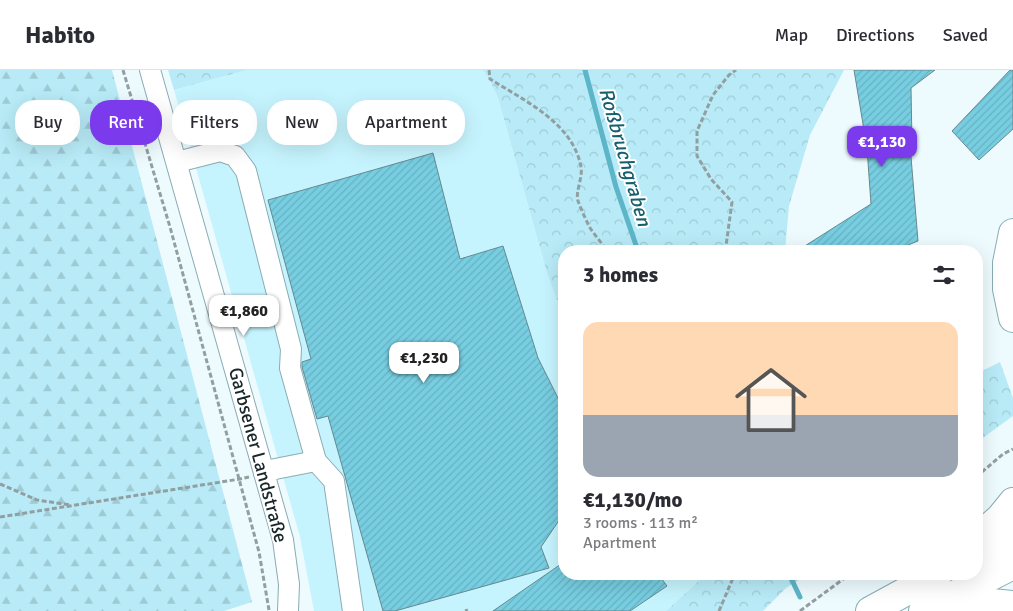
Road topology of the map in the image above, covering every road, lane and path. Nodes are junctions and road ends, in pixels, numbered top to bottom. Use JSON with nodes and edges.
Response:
{"nodes":[{"id":1,"x":123,"y":70,"type":"edge"},
{"id":2,"x":150,"y":70,"type":"edge"},
{"id":3,"x":489,"y":70,"type":"edge"},
{"id":4,"x":736,"y":70,"type":"edge"},
{"id":5,"x":177,"y":162,"type":"junction"},
{"id":6,"x":1013,"y":233,"type":"edge"},
{"id":7,"x":603,"y":245,"type":"edge"},
{"id":8,"x":726,"y":245,"type":"edge"},
{"id":9,"x":1013,"y":318,"type":"edge"},
{"id":10,"x":1013,"y":449,"type":"edge"},
{"id":11,"x":316,"y":461,"type":"junction"},
{"id":12,"x":983,"y":471,"type":"edge"},
{"id":13,"x":264,"y":473,"type":"junction"},
{"id":14,"x":240,"y":479,"type":"junction"},
{"id":15,"x":0,"y":484,"type":"edge"},
{"id":16,"x":1013,"y":502,"type":"edge"},
{"id":17,"x":76,"y":505,"type":"junction"},
{"id":18,"x":0,"y":517,"type":"edge"},
{"id":19,"x":983,"y":533,"type":"edge"},
{"id":20,"x":1013,"y":536,"type":"edge"},
{"id":21,"x":983,"y":551,"type":"edge"},
{"id":22,"x":1013,"y":565,"type":"edge"},
{"id":23,"x":732,"y":580,"type":"edge"},
{"id":24,"x":842,"y":580,"type":"edge"},
{"id":25,"x":927,"y":580,"type":"edge"},
{"id":26,"x":1013,"y":605,"type":"edge"},
{"id":27,"x":269,"y":611,"type":"edge"},
{"id":28,"x":288,"y":611,"type":"edge"},
{"id":29,"x":353,"y":611,"type":"edge"},
{"id":30,"x":719,"y":611,"type":"edge"},
{"id":31,"x":800,"y":611,"type":"edge"},
{"id":32,"x":870,"y":611,"type":"edge"},
{"id":33,"x":923,"y":611,"type":"edge"},
{"id":34,"x":930,"y":611,"type":"edge"}],
"edges":[{"from":1,"to":14,"type":"path"},
{"from":2,"to":5,"type":"street","name":"Garbsener Landstraße"},
{"from":3,"to":7,"type":"path"},
{"from":4,"to":8,"type":"path"},
{"from":5,"to":11,"type":"street"},
{"from":5,"to":13,"type":"street","name":"Garbsener Landstraße"},
{"from":6,"to":9,"type":"highway"},
{"from":10,"to":12,"type":"path"},
{"from":11,"to":13,"type":"street"},
{"from":11,"to":29,"type":"street"},
{"from":13,"to":28,"type":"street","name":"Garbsener Landstraße"},
{"from":14,"to":17,"type":"path"},
{"from":14,"to":27,"type":"path"},
{"from":15,"to":17,"type":"path"},
{"from":16,"to":19,"type":"highway"},
{"from":17,"to":18,"type":"path"},
{"from":20,"to":21,"type":"highway"},
{"from":22,"to":33,"type":"highway"},
{"from":23,"to":30,"type":"path"},
{"from":24,"to":31,"type":"path"},
{"from":25,"to":32,"type":"highway"},
{"from":26,"to":34,"type":"highway"}]}
